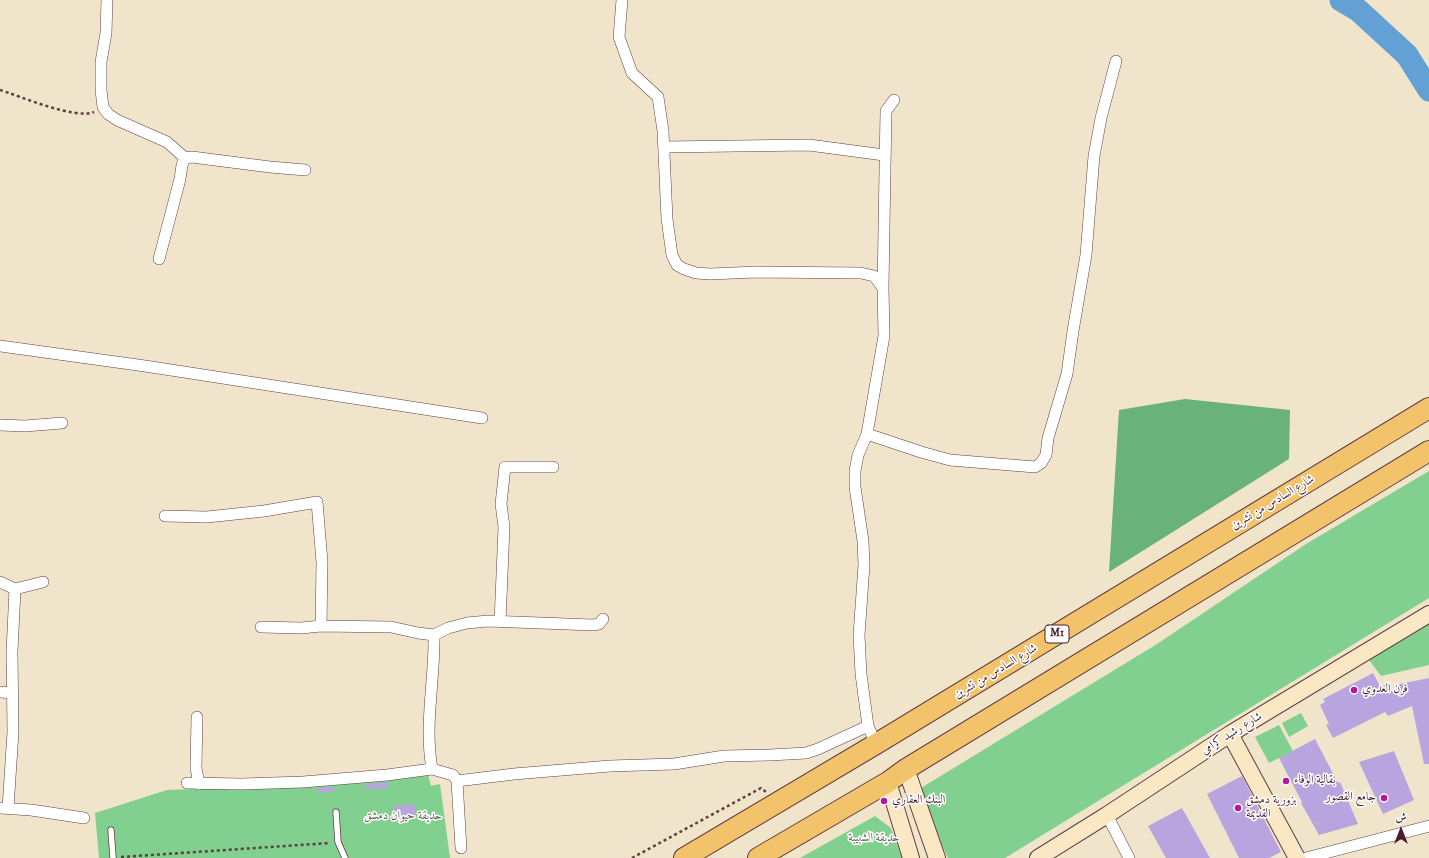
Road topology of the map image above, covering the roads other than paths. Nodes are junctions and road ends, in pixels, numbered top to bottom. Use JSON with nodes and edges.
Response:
{"nodes":[{"id":1,"x":107,"y":0,"type":"edge"},
{"id":2,"x":622,"y":0,"type":"edge"},
{"id":3,"x":1116,"y":62,"type":"dead end"},
{"id":4,"x":894,"y":100,"type":"dead end"},
{"id":5,"x":664,"y":146,"type":"junction"},
{"id":6,"x":884,"y":155,"type":"junction"},
{"id":7,"x":185,"y":158,"type":"junction"},
{"id":8,"x":305,"y":170,"type":"dead end"},
{"id":9,"x":160,"y":259,"type":"dead end"},
{"id":10,"x":882,"y":288,"type":"junction"},
{"id":11,"x":0,"y":346,"type":"edge"},
{"id":12,"x":1429,"y":408,"type":"edge"},
{"id":13,"x":482,"y":418,"type":"dead end"},
{"id":14,"x":62,"y":423,"type":"dead end"},
{"id":15,"x":0,"y":425,"type":"edge"},
{"id":16,"x":867,"y":434,"type":"junction"},
{"id":17,"x":1429,"y":451,"type":"edge"},
{"id":18,"x":553,"y":467,"type":"dead end"},
{"id":19,"x":165,"y":516,"type":"dead end"},
{"id":20,"x":0,"y":582,"type":"edge"},
{"id":21,"x":43,"y":582,"type":"dead end"},
{"id":22,"x":15,"y":589,"type":"junction"},
{"id":23,"x":1429,"y":614,"type":"edge"},
{"id":24,"x":603,"y":619,"type":"dead end"},
{"id":25,"x":500,"y":622,"type":"junction"},
{"id":26,"x":321,"y":626,"type":"junction"},
{"id":27,"x":261,"y":627,"type":"dead end"},
{"id":28,"x":434,"y":635,"type":"junction"},
{"id":29,"x":0,"y":692,"type":"edge"},
{"id":30,"x":12,"y":693,"type":"junction"},
{"id":31,"x":197,"y":717,"type":"dead end"},
{"id":32,"x":868,"y":726,"type":"junction"},
{"id":33,"x":1230,"y":734,"type":"junction"},
{"id":34,"x":876,"y":744,"type":"junction"},
{"id":35,"x":432,"y":769,"type":"junction"},
{"id":36,"x":906,"y":769,"type":"junction"},
{"id":37,"x":457,"y":781,"type":"junction"},
{"id":38,"x":888,"y":782,"type":"junction"},
{"id":39,"x":4,"y":808,"type":"edge"},
{"id":40,"x":336,"y":812,"type":"dead end"},
{"id":41,"x":1107,"y":816,"type":"junction"},
{"id":42,"x":84,"y":818,"type":"dead end"},
{"id":43,"x":1429,"y":826,"type":"edge"},
{"id":44,"x":111,"y":830,"type":"dead end"},
{"id":45,"x":461,"y":848,"type":"dead end"},
{"id":46,"x":113,"y":858,"type":"edge"},
{"id":47,"x":345,"y":858,"type":"edge"},
{"id":48,"x":684,"y":858,"type":"edge"},
{"id":49,"x":758,"y":858,"type":"edge"},
{"id":50,"x":911,"y":858,"type":"edge"},
{"id":51,"x":937,"y":858,"type":"edge"},
{"id":52,"x":1038,"y":858,"type":"edge"},
{"id":53,"x":1130,"y":858,"type":"edge"},
{"id":54,"x":1297,"y":858,"type":"edge"},
{"id":55,"x":1306,"y":858,"type":"edge"}],
"edges":[{"from":1,"to":7,"type":"street"},
{"from":2,"to":5,"type":"street"},
{"from":3,"to":16,"type":"street"},
{"from":4,"to":6,"type":"street"},
{"from":5,"to":6,"type":"street"},
{"from":5,"to":10,"type":"street"},
{"from":6,"to":10,"type":"street"},
{"from":7,"to":8,"type":"street"},
{"from":7,"to":9,"type":"street"},
{"from":10,"to":16,"type":"street"},
{"from":11,"to":13,"type":"street"},
{"from":12,"to":34,"type":"highway","name":"شارع السادس من تشرين","number":"M1"},
{"from":14,"to":15,"type":"street"},
{"from":16,"to":32,"type":"street"},
{"from":17,"to":36,"type":"highway"},
{"from":18,"to":25,"type":"street"},
{"from":19,"to":26,"type":"street"},
{"from":20,"to":22,"type":"street"},
{"from":21,"to":22,"type":"street"},
{"from":22,"to":30,"type":"street"},
{"from":23,"to":33,"type":"main road","name":"شارع رشيد كرامي"},
{"from":24,"to":25,"type":"street"},
{"from":25,"to":28,"type":"street"},
{"from":26,"to":27,"type":"street"},
{"from":26,"to":28,"type":"street"},
{"from":28,"to":35,"type":"street"},
{"from":29,"to":30,"type":"street"},
{"from":30,"to":39,"type":"street"},
{"from":31,"to":35,"type":"street"},
{"from":32,"to":34,"type":"street"},
{"from":32,"to":37,"type":"street"},
{"from":33,"to":41,"type":"main road","name":"شارع رشيد كرامي"},
{"from":33,"to":54,"type":"main road"},
{"from":34,"to":48,"type":"highway","name":"شارع السادس من تشرين","number":"M1"},
{"from":35,"to":37,"type":"street"},
{"from":36,"to":38,"type":"highway"},
{"from":36,"to":51,"type":"main road"},
{"from":37,"to":45,"type":"street"},
{"from":38,"to":49,"type":"highway"},
{"from":38,"to":50,"type":"main road"},
{"from":39,"to":42,"type":"street"},
{"from":40,"to":47,"type":"lane"},
{"from":41,"to":52,"type":"main road","name":"شارع رشيد كرامي"},
{"from":41,"to":53,"type":"street"},
{"from":43,"to":55,"type":"street"},
{"from":44,"to":46,"type":"lane"}]}
